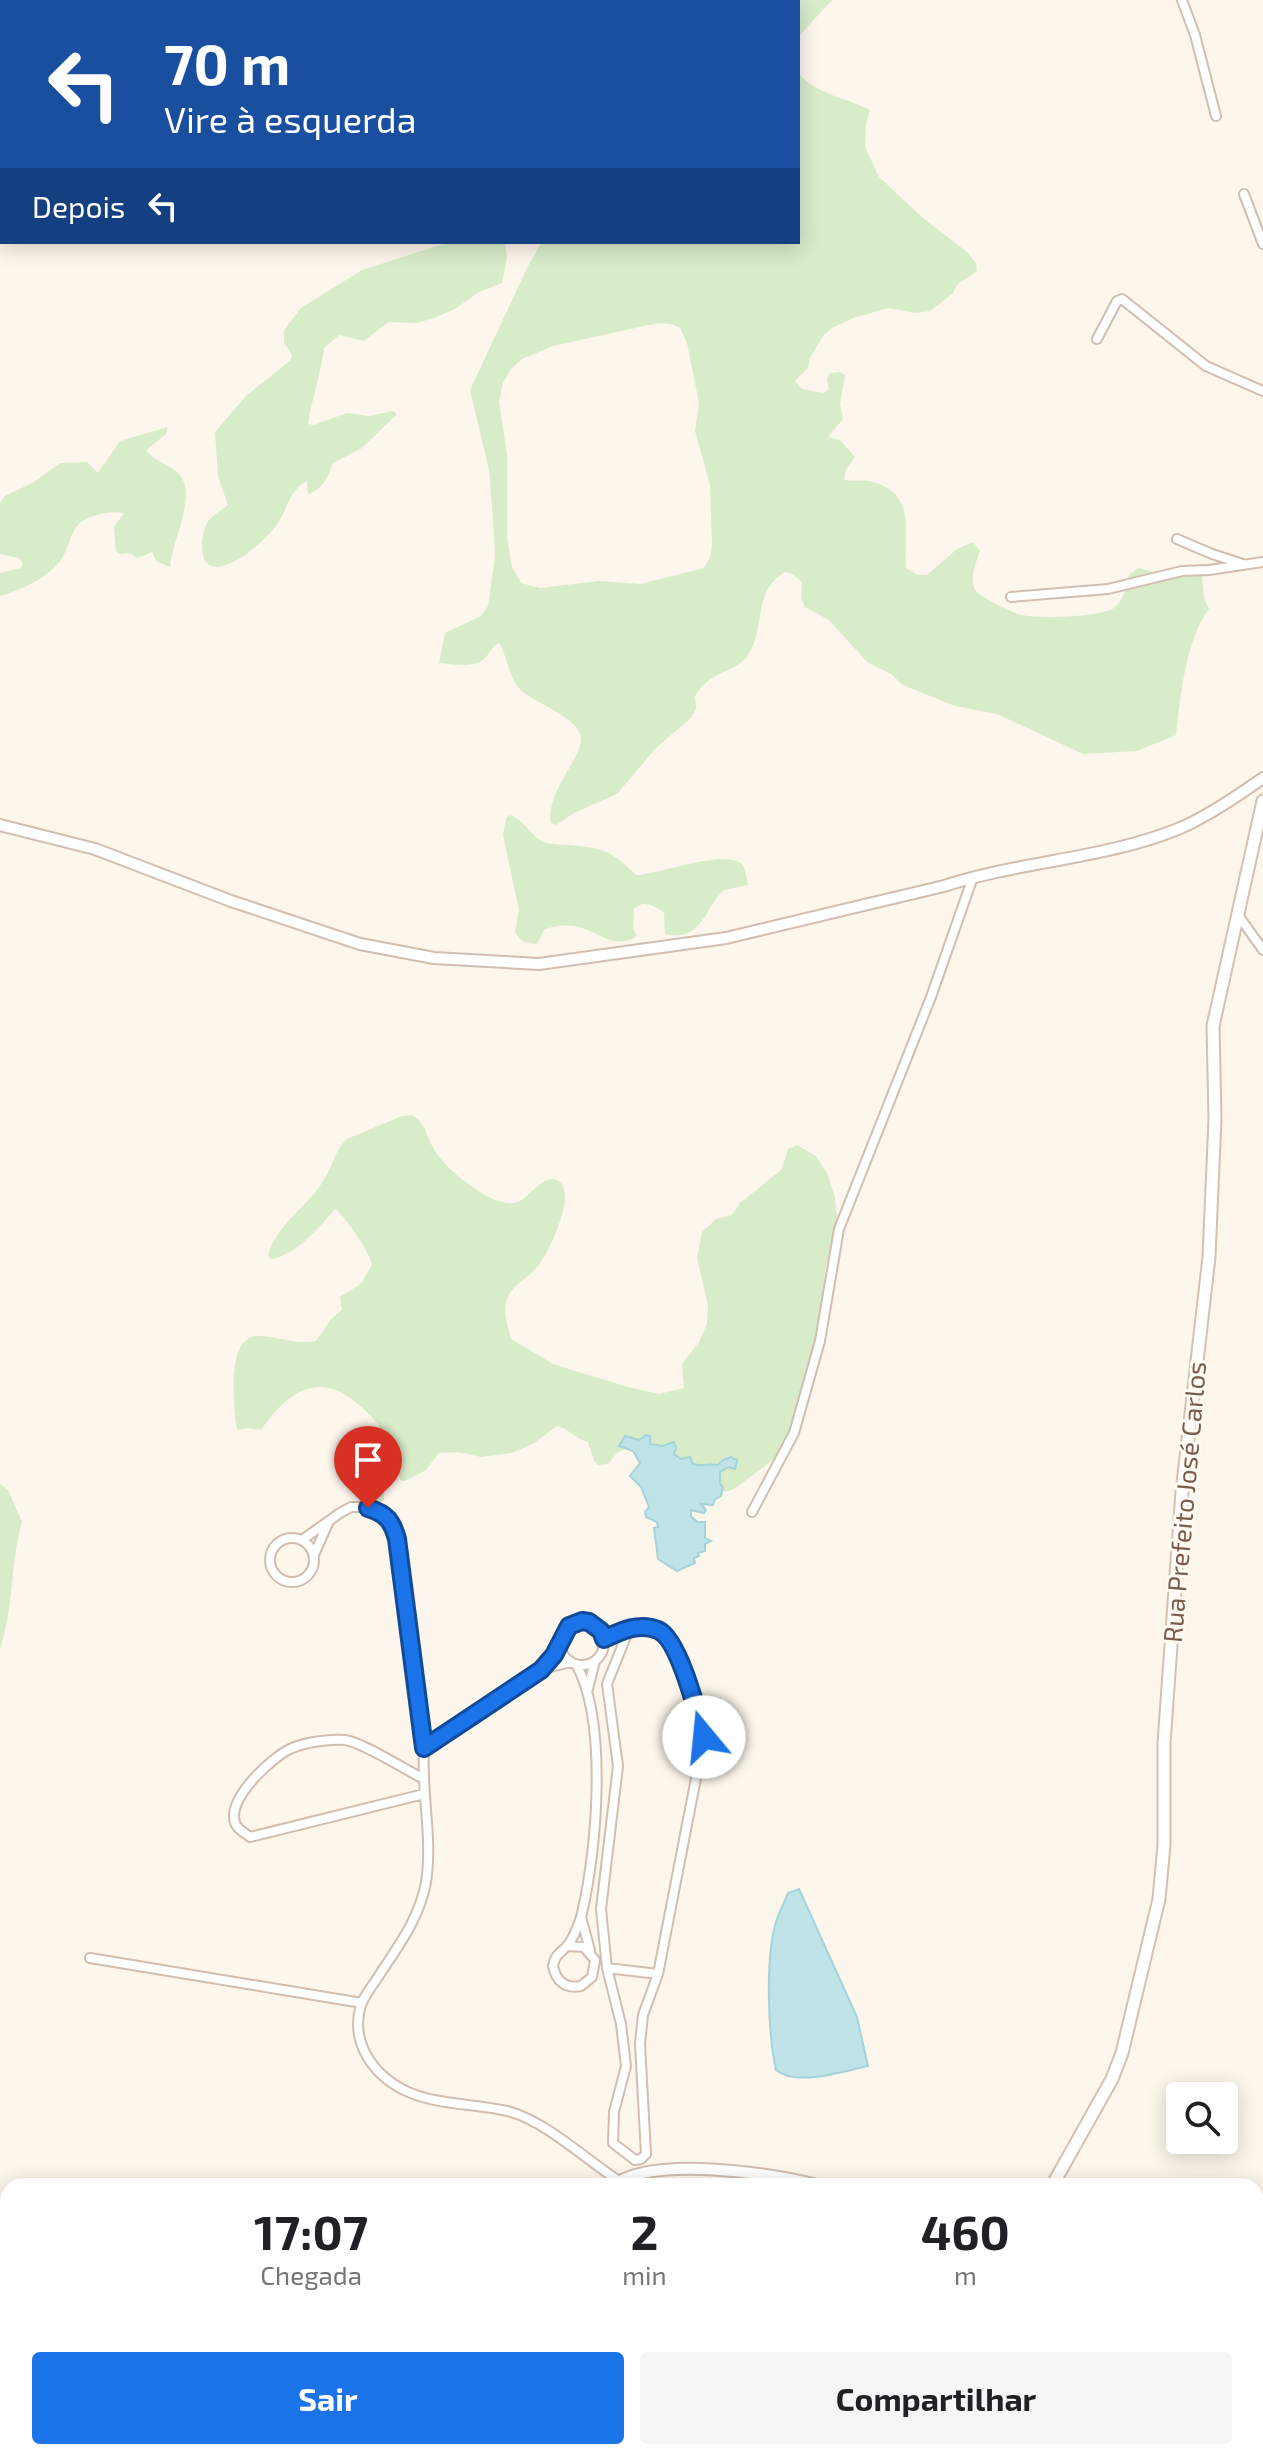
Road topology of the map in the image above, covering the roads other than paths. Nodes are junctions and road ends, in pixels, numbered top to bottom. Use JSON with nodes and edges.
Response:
{"nodes":[{"id":1,"x":1182,"y":0,"type":"edge"},
{"id":2,"x":1216,"y":116,"type":"dead end"},
{"id":3,"x":1244,"y":194,"type":"dead end"},
{"id":4,"x":1263,"y":244,"type":"edge"},
{"id":5,"x":1097,"y":339,"type":"dead end"},
{"id":6,"x":1263,"y":391,"type":"edge"},
{"id":7,"x":1177,"y":539,"type":"dead end"},
{"id":8,"x":1263,"y":562,"type":"edge"},
{"id":9,"x":1248,"y":565,"type":"junction"},
{"id":10,"x":1011,"y":597,"type":"dead end"},
{"id":11,"x":1263,"y":778,"type":"edge"},
{"id":12,"x":1263,"y":801,"type":"edge"},
{"id":13,"x":0,"y":825,"type":"edge"},
{"id":14,"x":973,"y":877,"type":"junction"},
{"id":15,"x":1238,"y":915,"type":"junction"},
{"id":16,"x":1263,"y":950,"type":"edge"},
{"id":17,"x":752,"y":1512,"type":"dead end"},
{"id":18,"x":330,"y":1521,"type":"junction"},
{"id":19,"x":302,"y":1540,"type":"junction"},
{"id":20,"x":314,"y":1555,"type":"junction"},
{"id":21,"x":629,"y":1629,"type":"junction"},
{"id":22,"x":604,"y":1639,"type":"junction"},
{"id":23,"x":561,"y":1645,"type":"junction"},
{"id":24,"x":595,"y":1661,"type":"junction"},
{"id":25,"x":574,"y":1663,"type":"junction"},
{"id":26,"x":541,"y":1670,"type":"junction"},
{"id":27,"x":587,"y":1694,"type":"junction"},
{"id":28,"x":424,"y":1748,"type":"junction"},
{"id":29,"x":422,"y":1778,"type":"junction"},
{"id":30,"x":424,"y":1794,"type":"junction"},
{"id":31,"x":581,"y":1916,"type":"junction"},
{"id":32,"x":567,"y":1946,"type":"junction"},
{"id":33,"x":591,"y":1953,"type":"junction"},
{"id":34,"x":90,"y":1958,"type":"dead end"},
{"id":35,"x":607,"y":1968,"type":"junction"},
{"id":36,"x":658,"y":1974,"type":"junction"},
{"id":37,"x":362,"y":2003,"type":"junction"},
{"id":38,"x":609,"y":2178,"type":"edge"},
{"id":39,"x":635,"y":2178,"type":"edge"},
{"id":40,"x":776,"y":2178,"type":"edge"},
{"id":41,"x":1056,"y":2178,"type":"edge"}],
"edges":[{"from":1,"to":2,"type":"street"},
{"from":3,"to":4,"type":"street"},
{"from":5,"to":6,"type":"street"},
{"from":7,"to":9,"type":"street"},
{"from":8,"to":9,"type":"street"},
{"from":9,"to":10,"type":"street"},
{"from":11,"to":14,"type":"street"},
{"from":12,"to":15,"type":"main road","name":"Rua Prefeito José Carlos"},
{"from":13,"to":14,"type":"street"},
{"from":14,"to":17,"type":"street"},
{"from":15,"to":16,"type":"street"},
{"from":15,"to":41,"type":"main road","name":"Rua Prefeito José Carlos"},
{"from":18,"to":19,"type":"street"},
{"from":18,"to":20,"type":"street"},
{"from":18,"to":28,"type":"street"},
{"from":19,"to":20,"type":"street"},
{"from":19,"to":20,"type":"street"},
{"from":21,"to":22,"type":"street"},
{"from":21,"to":35,"type":"street"},
{"from":21,"to":36,"type":"street"},
{"from":22,"to":23,"type":"street"},
{"from":22,"to":24,"type":"street"},
{"from":23,"to":25,"type":"street"},
{"from":23,"to":26,"type":"street"},
{"from":24,"to":25,"type":"street"},
{"from":24,"to":27,"type":"street"},
{"from":25,"to":26,"type":"street"},
{"from":25,"to":27,"type":"street"},
{"from":26,"to":28,"type":"street"},
{"from":27,"to":31,"type":"street"},
{"from":28,"to":29,"type":"street"},
{"from":29,"to":30,"type":"street"},
{"from":29,"to":30,"type":"street"},
{"from":30,"to":37,"type":"street"},
{"from":31,"to":32,"type":"street"},
{"from":31,"to":33,"type":"street"},
{"from":32,"to":33,"type":"street"},
{"from":32,"to":33,"type":"street"},
{"from":34,"to":37,"type":"street"},
{"from":35,"to":36,"type":"street"},
{"from":35,"to":36,"type":"street"},
{"from":37,"to":38,"type":"street"},
{"from":39,"to":40,"type":"street"}]}
